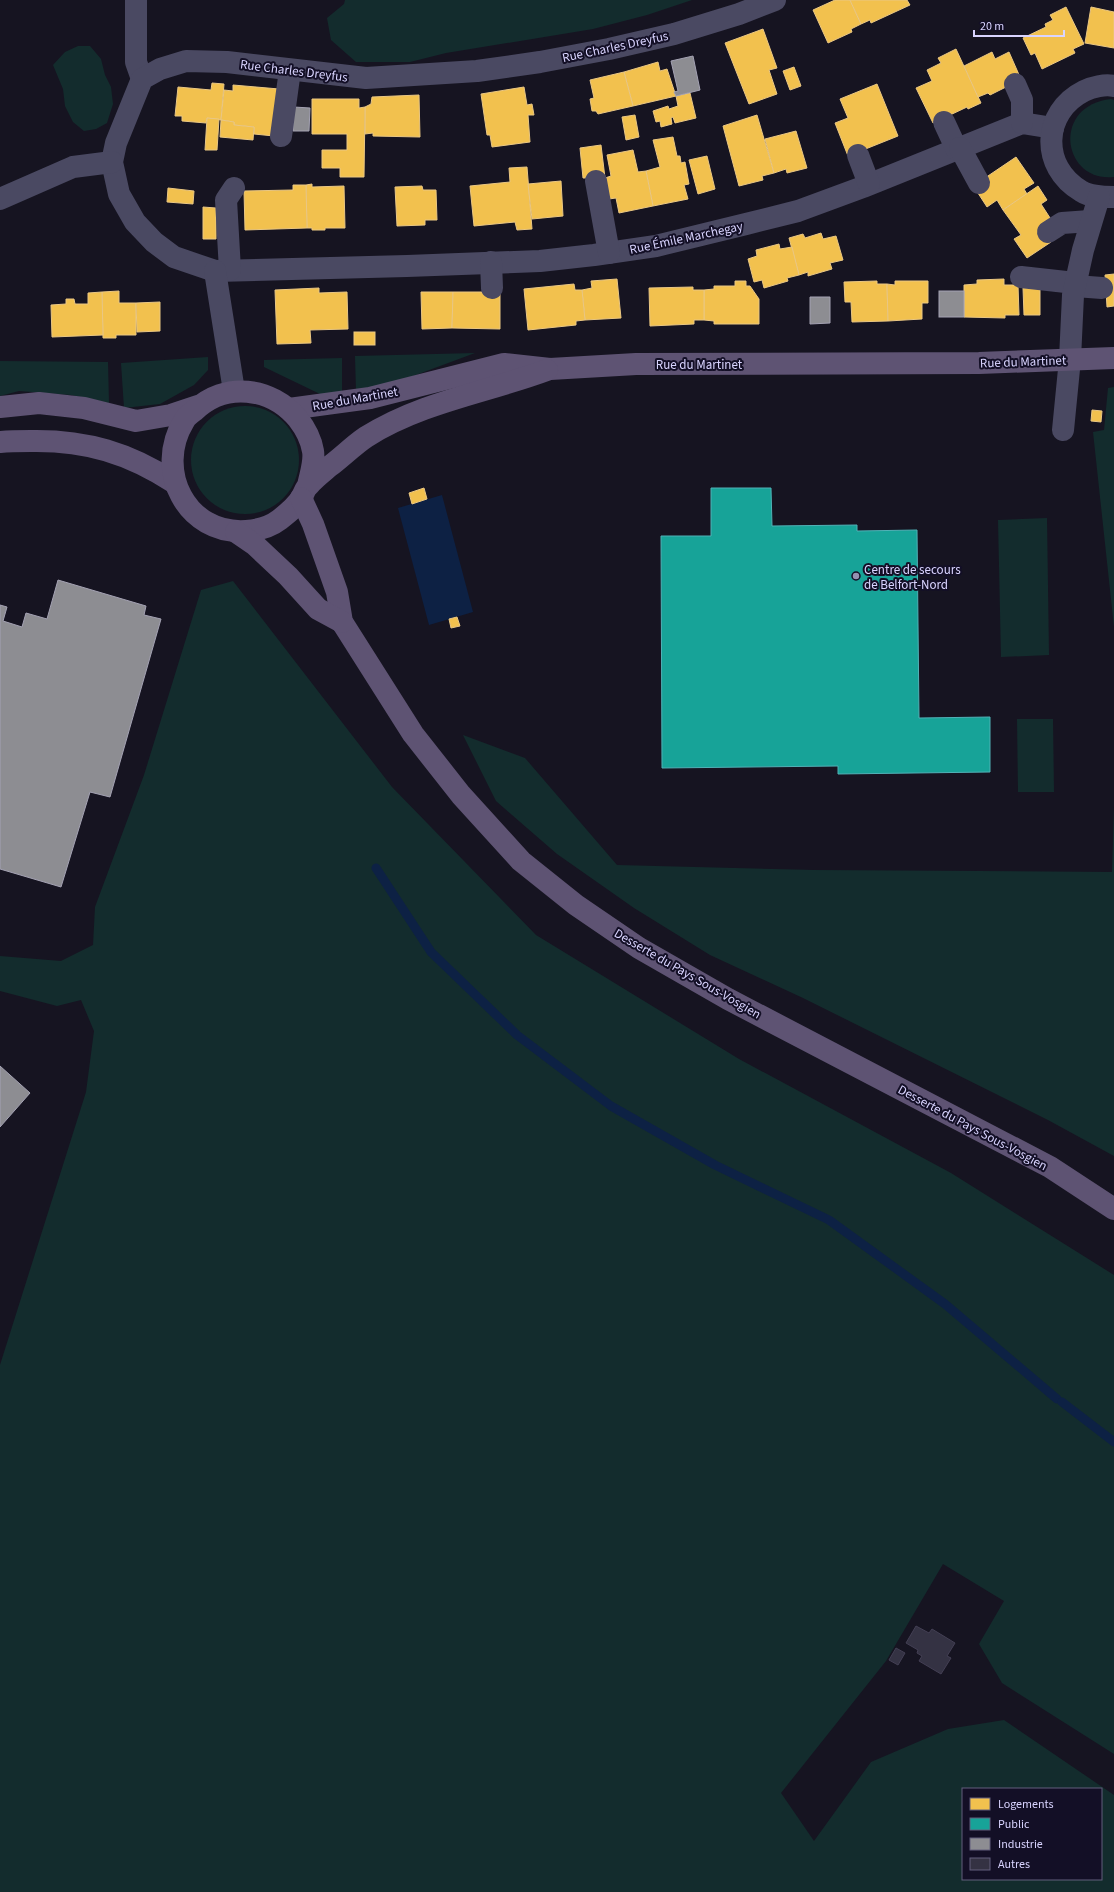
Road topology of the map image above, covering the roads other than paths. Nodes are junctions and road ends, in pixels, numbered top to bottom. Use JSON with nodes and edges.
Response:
{"nodes":[{"id":1,"x":136,"y":0,"type":"edge"},
{"id":2,"x":775,"y":0,"type":"edge"},
{"id":3,"x":290,"y":70,"type":"junction"},
{"id":4,"x":142,"y":79,"type":"junction"},
{"id":5,"x":1015,"y":84,"type":"dead end"},
{"id":6,"x":1114,"y":86,"type":"edge"},
{"id":7,"x":944,"y":122,"type":"dead end"},
{"id":8,"x":1022,"y":123,"type":"junction"},
{"id":9,"x":1053,"y":128,"type":"junction"},
{"id":10,"x":281,"y":136,"type":"dead end"},
{"id":11,"x":958,"y":149,"type":"junction"},
{"id":12,"x":858,"y":155,"type":"dead end"},
{"id":13,"x":112,"y":162,"type":"junction"},
{"id":14,"x":596,"y":181,"type":"dead end"},
{"id":15,"x":979,"y":183,"type":"dead end"},
{"id":16,"x":869,"y":184,"type":"junction"},
{"id":17,"x":234,"y":188,"type":"dead end"},
{"id":18,"x":1107,"y":197,"type":"edge"},
{"id":19,"x":0,"y":199,"type":"edge"},
{"id":20,"x":1090,"y":221,"type":"junction"},
{"id":21,"x":1048,"y":232,"type":"dead end"},
{"id":22,"x":609,"y":253,"type":"junction"},
{"id":23,"x":491,"y":262,"type":"junction"},
{"id":24,"x":222,"y":270,"type":"junction"},
{"id":25,"x":1021,"y":277,"type":"dead end"},
{"id":26,"x":1075,"y":284,"type":"junction"},
{"id":27,"x":492,"y":288,"type":"dead end"},
{"id":28,"x":1102,"y":288,"type":"dead end"},
{"id":29,"x":1114,"y":358,"type":"edge"},
{"id":30,"x":1070,"y":359,"type":"junction"},
{"id":31,"x":550,"y":369,"type":"junction"},
{"id":32,"x":234,"y":391,"type":"junction"},
{"id":33,"x":200,"y":404,"type":"junction"},
{"id":34,"x":0,"y":407,"type":"edge"},
{"id":35,"x":289,"y":409,"type":"junction"},
{"id":36,"x":1063,"y":430,"type":"dead end"},
{"id":37,"x":0,"y":442,"type":"edge"},
{"id":38,"x":175,"y":483,"type":"junction"},
{"id":39,"x":304,"y":492,"type":"junction"},
{"id":40,"x":236,"y":532,"type":"junction"},
{"id":41,"x":342,"y":622,"type":"junction"},
{"id":42,"x":1114,"y":1209,"type":"edge"}],
"edges":[{"from":1,"to":4,"type":"street"},
{"from":2,"to":3,"type":"street","name":"Rue Charles Dreyfus"},
{"from":3,"to":4,"type":"street","name":"Rue Charles Dreyfus"},
{"from":3,"to":10,"type":"street"},
{"from":4,"to":13,"type":"street"},
{"from":5,"to":8,"type":"street"},
{"from":6,"to":9,"type":"street"},
{"from":7,"to":11,"type":"street"},
{"from":8,"to":9,"type":"street"},
{"from":8,"to":11,"type":"street","name":"Rue Émile Marchegay"},
{"from":9,"to":18,"type":"street"},
{"from":11,"to":15,"type":"street"},
{"from":11,"to":16,"type":"street","name":"Rue Émile Marchegay"},
{"from":12,"to":16,"type":"street"},
{"from":13,"to":19,"type":"street"},
{"from":13,"to":24,"type":"street"},
{"from":14,"to":22,"type":"street"},
{"from":16,"to":22,"type":"street","name":"Rue Émile Marchegay"},
{"from":17,"to":24,"type":"street"},
{"from":18,"to":20,"type":"street"},
{"from":20,"to":21,"type":"street"},
{"from":20,"to":26,"type":"street"},
{"from":22,"to":23,"type":"street","name":"Rue Émile Marchegay"},
{"from":23,"to":24,"type":"street","name":"Rue Émile Marchegay"},
{"from":23,"to":27,"type":"street"},
{"from":24,"to":32,"type":"street"},
{"from":25,"to":26,"type":"street"},
{"from":26,"to":28,"type":"street"},
{"from":26,"to":30,"type":"street"},
{"from":29,"to":30,"type":"main road","name":"Rue du Martinet"},
{"from":30,"to":31,"type":"main road","name":"Rue du Martinet"},
{"from":30,"to":36,"type":"street"},
{"from":31,"to":35,"type":"main road","name":"Rue du Martinet"},
{"from":31,"to":39,"type":"main road"},
{"from":32,"to":33,"type":"main road"},
{"from":32,"to":35,"type":"main road"},
{"from":33,"to":34,"type":"main road"},
{"from":33,"to":38,"type":"main road"},
{"from":35,"to":39,"type":"main road"},
{"from":37,"to":38,"type":"main road"},
{"from":38,"to":40,"type":"main road"},
{"from":39,"to":40,"type":"main road"},
{"from":39,"to":41,"type":"main road","name":"Desserte du Pays Sous-Vosgien"},
{"from":40,"to":41,"type":"main road"},
{"from":41,"to":42,"type":"main road","name":"Desserte du Pays Sous-Vosgien"}]}
